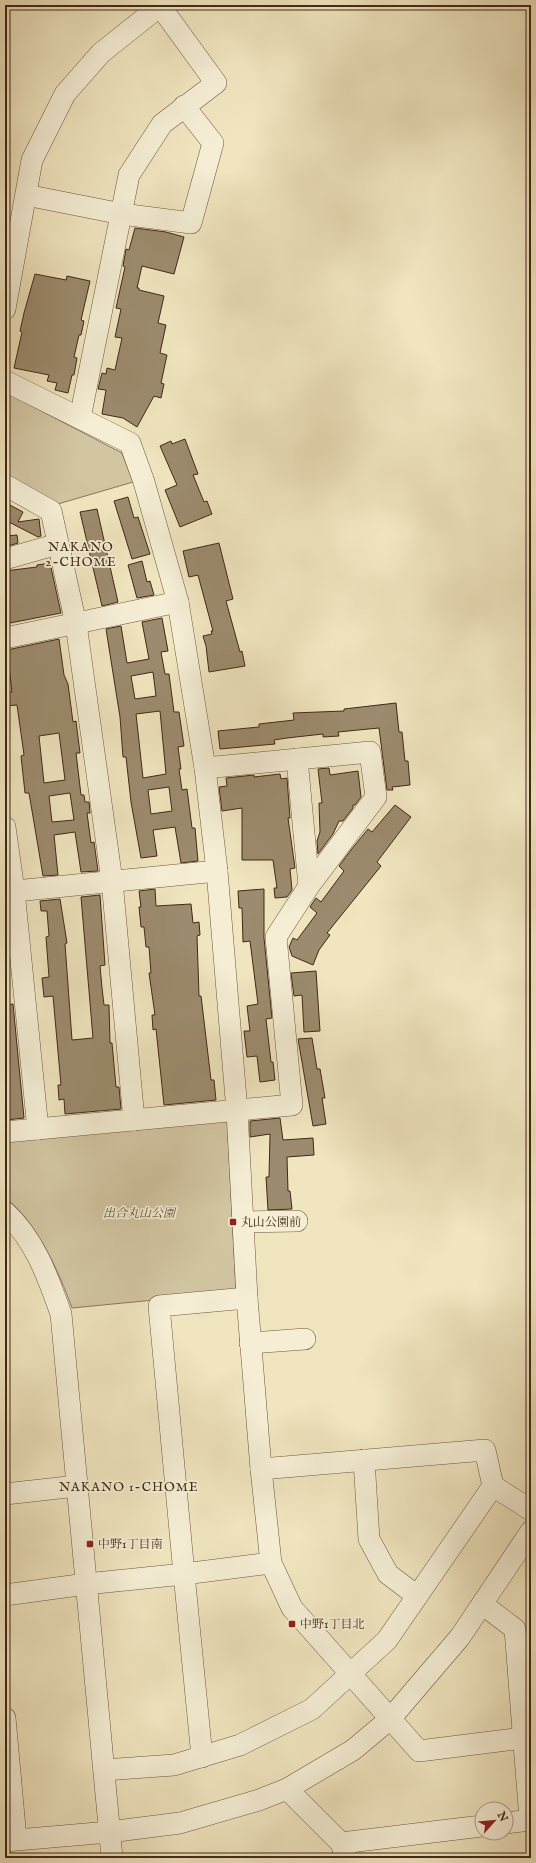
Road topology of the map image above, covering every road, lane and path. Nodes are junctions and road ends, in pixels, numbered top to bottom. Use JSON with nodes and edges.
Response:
{"nodes":[{"id":1,"x":161,"y":5,"type":"edge"},
{"id":2,"x":184,"y":106,"type":"junction"},
{"id":3,"x":26,"y":195,"type":"junction"},
{"id":4,"x":122,"y":214,"type":"junction"},
{"id":5,"x":5,"y":309,"type":"edge"},
{"id":6,"x":5,"y":381,"type":"edge"},
{"id":7,"x":80,"y":418,"type":"junction"},
{"id":8,"x":5,"y":485,"type":"edge"},
{"id":9,"x":58,"y":544,"type":"junction"},
{"id":10,"x":5,"y":559,"type":"edge"},
{"id":11,"x":178,"y":602,"type":"junction"},
{"id":12,"x":76,"y":624,"type":"junction"},
{"id":13,"x":5,"y":638,"type":"edge"},
{"id":14,"x":297,"y":759,"type":"junction"},
{"id":15,"x":205,"y":768,"type":"junction"},
{"id":16,"x":5,"y":827,"type":"edge"},
{"id":17,"x":217,"y":871,"type":"junction"},
{"id":18,"x":112,"y":881,"type":"junction"},
{"id":19,"x":309,"y":886,"type":"junction"},
{"id":20,"x":10,"y":891,"type":"edge"},
{"id":21,"x":237,"y":1111,"type":"junction"},
{"id":22,"x":134,"y":1120,"type":"junction"},
{"id":23,"x":38,"y":1129,"type":"junction"},
{"id":24,"x":5,"y":1132,"type":"edge"},
{"id":25,"x":5,"y":1212,"type":"edge"},
{"id":26,"x":297,"y":1221,"type":"dead end"},
{"id":27,"x":243,"y":1222,"type":"junction"},
{"id":28,"x":247,"y":1298,"type":"junction"},
{"id":29,"x":305,"y":1339,"type":"dead end"},
{"id":30,"x":250,"y":1343,"type":"junction"},
{"id":31,"x":364,"y":1460,"type":"junction"},
{"id":32,"x":261,"y":1469,"type":"junction"},
{"id":33,"x":77,"y":1486,"type":"junction"},
{"id":34,"x":492,"y":1486,"type":"junction"},
{"id":35,"x":5,"y":1494,"type":"edge"},
{"id":36,"x":531,"y":1510,"type":"edge"},
{"id":37,"x":531,"y":1530,"type":"edge"},
{"id":38,"x":271,"y":1563,"type":"junction"},
{"id":39,"x":184,"y":1574,"type":"junction"},
{"id":40,"x":86,"y":1584,"type":"junction"},
{"id":41,"x":5,"y":1595,"type":"edge"},
{"id":42,"x":417,"y":1596,"type":"junction"},
{"id":43,"x":482,"y":1604,"type":"junction"},
{"id":44,"x":350,"y":1674,"type":"junction"},
{"id":45,"x":5,"y":1718,"type":"edge"},
{"id":46,"x":390,"y":1720,"type":"junction"},
{"id":47,"x":523,"y":1738,"type":"junction"},
{"id":48,"x":202,"y":1757,"type":"junction"},
{"id":49,"x":104,"y":1770,"type":"junction"},
{"id":50,"x":287,"y":1789,"type":"junction"},
{"id":51,"x":514,"y":1822,"type":"edge"},
{"id":52,"x":474,"y":1827,"type":"edge"},
{"id":53,"x":109,"y":1832,"type":"junction"},
{"id":54,"x":11,"y":1840,"type":"edge"},
{"id":55,"x":343,"y":1850,"type":"edge"},
{"id":56,"x":112,"y":1858,"type":"edge"}],
"edges":[{"from":1,"to":2,"type":"street"},
{"from":1,"to":3,"type":"street"},
{"from":2,"to":4,"type":"street"},
{"from":2,"to":4,"type":"street"},
{"from":3,"to":4,"type":"street"},
{"from":3,"to":5,"type":"street"},
{"from":4,"to":7,"type":"street"},
{"from":6,"to":7,"type":"street"},
{"from":7,"to":11,"type":"street"},
{"from":8,"to":9,"type":"street"},
{"from":9,"to":10,"type":"street"},
{"from":9,"to":12,"type":"street"},
{"from":11,"to":12,"type":"street"},
{"from":11,"to":15,"type":"street"},
{"from":12,"to":13,"type":"street"},
{"from":12,"to":18,"type":"street"},
{"from":14,"to":15,"type":"street"},
{"from":14,"to":19,"type":"street"},
{"from":14,"to":19,"type":"street"},
{"from":15,"to":17,"type":"street"},
{"from":16,"to":20,"type":"street"},
{"from":17,"to":18,"type":"street"},
{"from":17,"to":21,"type":"street"},
{"from":18,"to":20,"type":"street"},
{"from":18,"to":22,"type":"street"},
{"from":19,"to":21,"type":"street"},
{"from":20,"to":23,"type":"street"},
{"from":21,"to":22,"type":"street"},
{"from":21,"to":27,"type":"street"},
{"from":22,"to":23,"type":"street"},
{"from":23,"to":24,"type":"street"},
{"from":25,"to":33,"type":"street"},
{"from":26,"to":27,"type":"street"},
{"from":27,"to":28,"type":"street"},
{"from":28,"to":30,"type":"street"},
{"from":28,"to":39,"type":"street"},
{"from":29,"to":30,"type":"street"},
{"from":30,"to":32,"type":"street"},
{"from":31,"to":32,"type":"street"},
{"from":31,"to":34,"type":"street"},
{"from":31,"to":42,"type":"street"},
{"from":32,"to":38,"type":"street"},
{"from":33,"to":35,"type":"street"},
{"from":33,"to":40,"type":"street"},
{"from":34,"to":36,"type":"street"},
{"from":34,"to":42,"type":"street"},
{"from":37,"to":43,"type":"street"},
{"from":38,"to":39,"type":"street"},
{"from":38,"to":44,"type":"street"},
{"from":39,"to":40,"type":"street"},
{"from":39,"to":48,"type":"street"},
{"from":40,"to":41,"type":"street"},
{"from":40,"to":49,"type":"street"},
{"from":42,"to":44,"type":"street"},
{"from":43,"to":46,"type":"street"},
{"from":43,"to":47,"type":"street"},
{"from":44,"to":46,"type":"street"},
{"from":44,"to":48,"type":"street"},
{"from":45,"to":54,"type":"street"},
{"from":46,"to":47,"type":"street"},
{"from":46,"to":50,"type":"street"},
{"from":47,"to":51,"type":"street"},
{"from":48,"to":49,"type":"street"},
{"from":49,"to":53,"type":"street"},
{"from":50,"to":53,"type":"street"},
{"from":50,"to":55,"type":"street"},
{"from":52,"to":55,"type":"street"},
{"from":53,"to":54,"type":"street"},
{"from":53,"to":56,"type":"street"}]}
